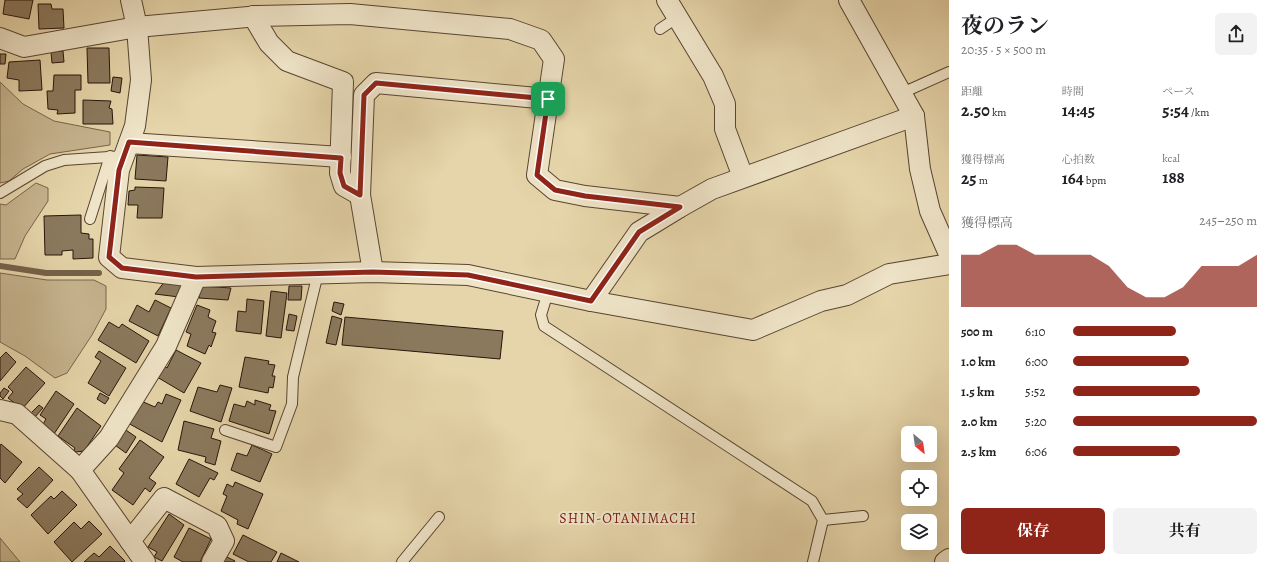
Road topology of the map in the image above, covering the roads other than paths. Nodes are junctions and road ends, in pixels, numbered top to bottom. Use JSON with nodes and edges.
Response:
{"nodes":[{"id":1,"x":131,"y":0,"type":"edge"},
{"id":2,"x":667,"y":0,"type":"edge"},
{"id":3,"x":849,"y":0,"type":"edge"},
{"id":4,"x":253,"y":16,"type":"junction"},
{"id":5,"x":678,"y":18,"type":"junction"},
{"id":6,"x":137,"y":27,"type":"junction"},
{"id":7,"x":660,"y":29,"type":"dead end"},
{"id":8,"x":0,"y":38,"type":"edge"},
{"id":9,"x":949,"y":72,"type":"edge"},
{"id":10,"x":902,"y":93,"type":"junction"},
{"id":11,"x":548,"y":99,"type":"junction"},
{"id":12,"x":914,"y":116,"type":"junction"},
{"id":13,"x":121,"y":152,"type":"junction"},
{"id":14,"x":341,"y":158,"type":"junction"},
{"id":15,"x":742,"y":177,"type":"junction"},
{"id":16,"x":0,"y":193,"type":"edge"},
{"id":17,"x":360,"y":195,"type":"junction"},
{"id":18,"x":680,"y":207,"type":"junction"},
{"id":19,"x":90,"y":219,"type":"dead end"},
{"id":20,"x":949,"y":254,"type":"edge"},
{"id":21,"x":949,"y":264,"type":"edge"},
{"id":22,"x":373,"y":272,"type":"junction"},
{"id":23,"x":318,"y":273,"type":"junction"},
{"id":24,"x":196,"y":277,"type":"junction"},
{"id":25,"x":548,"y":292,"type":"junction"},
{"id":26,"x":591,"y":301,"type":"junction"},
{"id":27,"x":0,"y":410,"type":"edge"},
{"id":28,"x":225,"y":430,"type":"dead end"},
{"id":29,"x":80,"y":470,"type":"junction"},
{"id":30,"x":863,"y":516,"type":"dead end"},
{"id":31,"x":439,"y":517,"type":"dead end"},
{"id":32,"x":823,"y":520,"type":"junction"},
{"id":33,"x":130,"y":542,"type":"junction"},
{"id":34,"x":949,"y":559,"type":"edge"},
{"id":35,"x":145,"y":562,"type":"edge"},
{"id":36,"x":212,"y":562,"type":"edge"},
{"id":37,"x":402,"y":562,"type":"edge"},
{"id":38,"x":813,"y":562,"type":"edge"},
{"id":39,"x":945,"y":562,"type":"edge"}],
"edges":[{"from":1,"to":6,"type":"street"},
{"from":2,"to":5,"type":"street"},
{"from":3,"to":10,"type":"street"},
{"from":4,"to":6,"type":"street"},
{"from":4,"to":11,"type":"street"},
{"from":4,"to":14,"type":"street"},
{"from":5,"to":7,"type":"lane"},
{"from":5,"to":15,"type":"street"},
{"from":6,"to":8,"type":"street"},
{"from":6,"to":13,"type":"street"},
{"from":9,"to":10,"type":"lane"},
{"from":10,"to":12,"type":"street"},
{"from":11,"to":17,"type":"street"},
{"from":11,"to":18,"type":"street"},
{"from":12,"to":15,"type":"street"},
{"from":12,"to":20,"type":"street"},
{"from":13,"to":14,"type":"street"},
{"from":13,"to":16,"type":"lane"},
{"from":13,"to":19,"type":"lane"},
{"from":13,"to":24,"type":"street"},
{"from":14,"to":17,"type":"street"},
{"from":15,"to":18,"type":"street"},
{"from":17,"to":22,"type":"street"},
{"from":18,"to":26,"type":"street"},
{"from":21,"to":26,"type":"street"},
{"from":22,"to":23,"type":"street"},
{"from":22,"to":25,"type":"street"},
{"from":23,"to":24,"type":"street"},
{"from":23,"to":28,"type":"lane"},
{"from":24,"to":29,"type":"street"},
{"from":25,"to":26,"type":"street"},
{"from":25,"to":32,"type":"lane"},
{"from":27,"to":29,"type":"street"},
{"from":29,"to":33,"type":"street"},
{"from":30,"to":32,"type":"lane"},
{"from":31,"to":37,"type":"lane"},
{"from":32,"to":38,"type":"lane"},
{"from":33,"to":35,"type":"street"},
{"from":33,"to":36,"type":"street"},
{"from":34,"to":39,"type":"street"}]}
